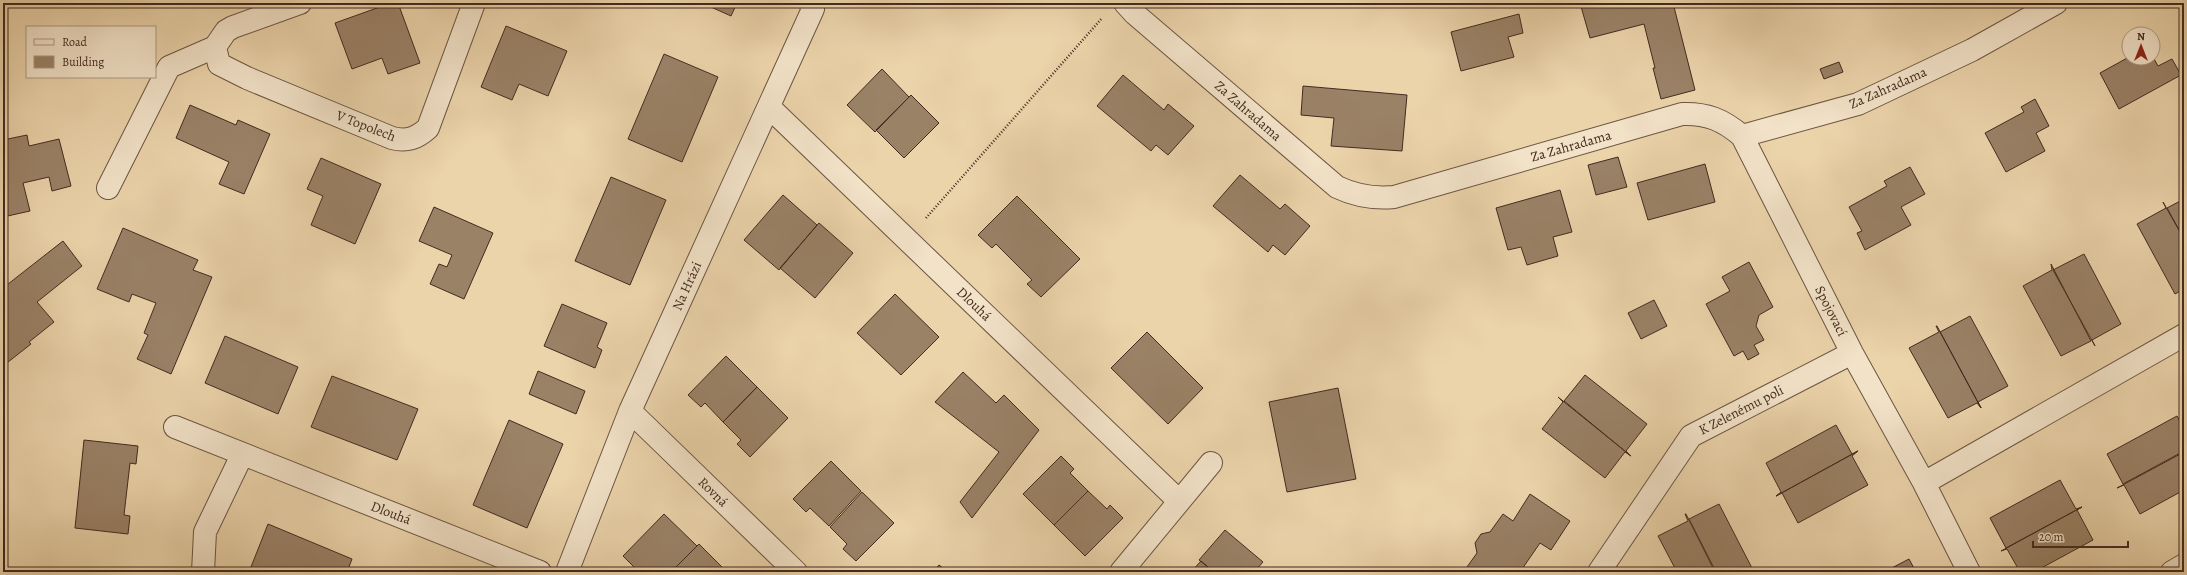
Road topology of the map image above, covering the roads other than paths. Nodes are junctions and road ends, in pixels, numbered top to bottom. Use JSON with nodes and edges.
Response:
{"nodes":[{"id":1,"x":300,"y":3,"type":"edge"},
{"id":2,"x":474,"y":3,"type":"edge"},
{"id":3,"x":810,"y":3,"type":"edge"},
{"id":4,"x":1125,"y":3,"type":"edge"},
{"id":5,"x":2056,"y":3,"type":"edge"},
{"id":6,"x":215,"y":47,"type":"junction"},
{"id":7,"x":768,"y":107,"type":"junction"},
{"id":8,"x":1742,"y":136,"type":"junction"},
{"id":9,"x":108,"y":188,"type":"dead end"},
{"id":10,"x":2184,"y":335,"type":"edge"},
{"id":11,"x":1852,"y":353,"type":"junction"},
{"id":12,"x":630,"y":411,"type":"junction"},
{"id":13,"x":175,"y":426,"type":"dead end"},
{"id":14,"x":242,"y":455,"type":"junction"},
{"id":15,"x":1211,"y":463,"type":"dead end"},
{"id":16,"x":1924,"y":483,"type":"junction"},
{"id":17,"x":1179,"y":501,"type":"junction"},
{"id":18,"x":2184,"y":565,"type":"edge"},
{"id":19,"x":203,"y":572,"type":"edge"},
{"id":20,"x":540,"y":572,"type":"edge"},
{"id":21,"x":567,"y":572,"type":"edge"},
{"id":22,"x":796,"y":572,"type":"edge"},
{"id":23,"x":1121,"y":572,"type":"edge"},
{"id":24,"x":1599,"y":572,"type":"edge"},
{"id":25,"x":1969,"y":572,"type":"edge"},
{"id":26,"x":2172,"y":572,"type":"edge"}],
"edges":[{"from":1,"to":6,"type":"street"},
{"from":2,"to":6,"type":"street","name":"V Topolech"},
{"from":3,"to":7,"type":"street","name":"Na Hrázi"},
{"from":4,"to":8,"type":"street","name":"Za Zahradama"},
{"from":5,"to":8,"type":"street","name":"Za Zahradama"},
{"from":6,"to":9,"type":"street"},
{"from":7,"to":12,"type":"street","name":"Na Hrázi"},
{"from":7,"to":17,"type":"street","name":"Dlouhá"},
{"from":8,"to":11,"type":"street","name":"Spojovací"},
{"from":10,"to":16,"type":"street"},
{"from":11,"to":16,"type":"street","name":"Spojovací"},
{"from":11,"to":24,"type":"street","name":"K Zelenému poli"},
{"from":12,"to":21,"type":"street","name":"Na Hrázi"},
{"from":12,"to":22,"type":"street","name":"Rovná"},
{"from":13,"to":14,"type":"street","name":"Dlouhá"},
{"from":14,"to":19,"type":"street"},
{"from":14,"to":20,"type":"street","name":"Dlouhá"},
{"from":15,"to":17,"type":"street"},
{"from":16,"to":25,"type":"street","name":"Spojovací"},
{"from":17,"to":23,"type":"street"},
{"from":18,"to":26,"type":"street"}]}
